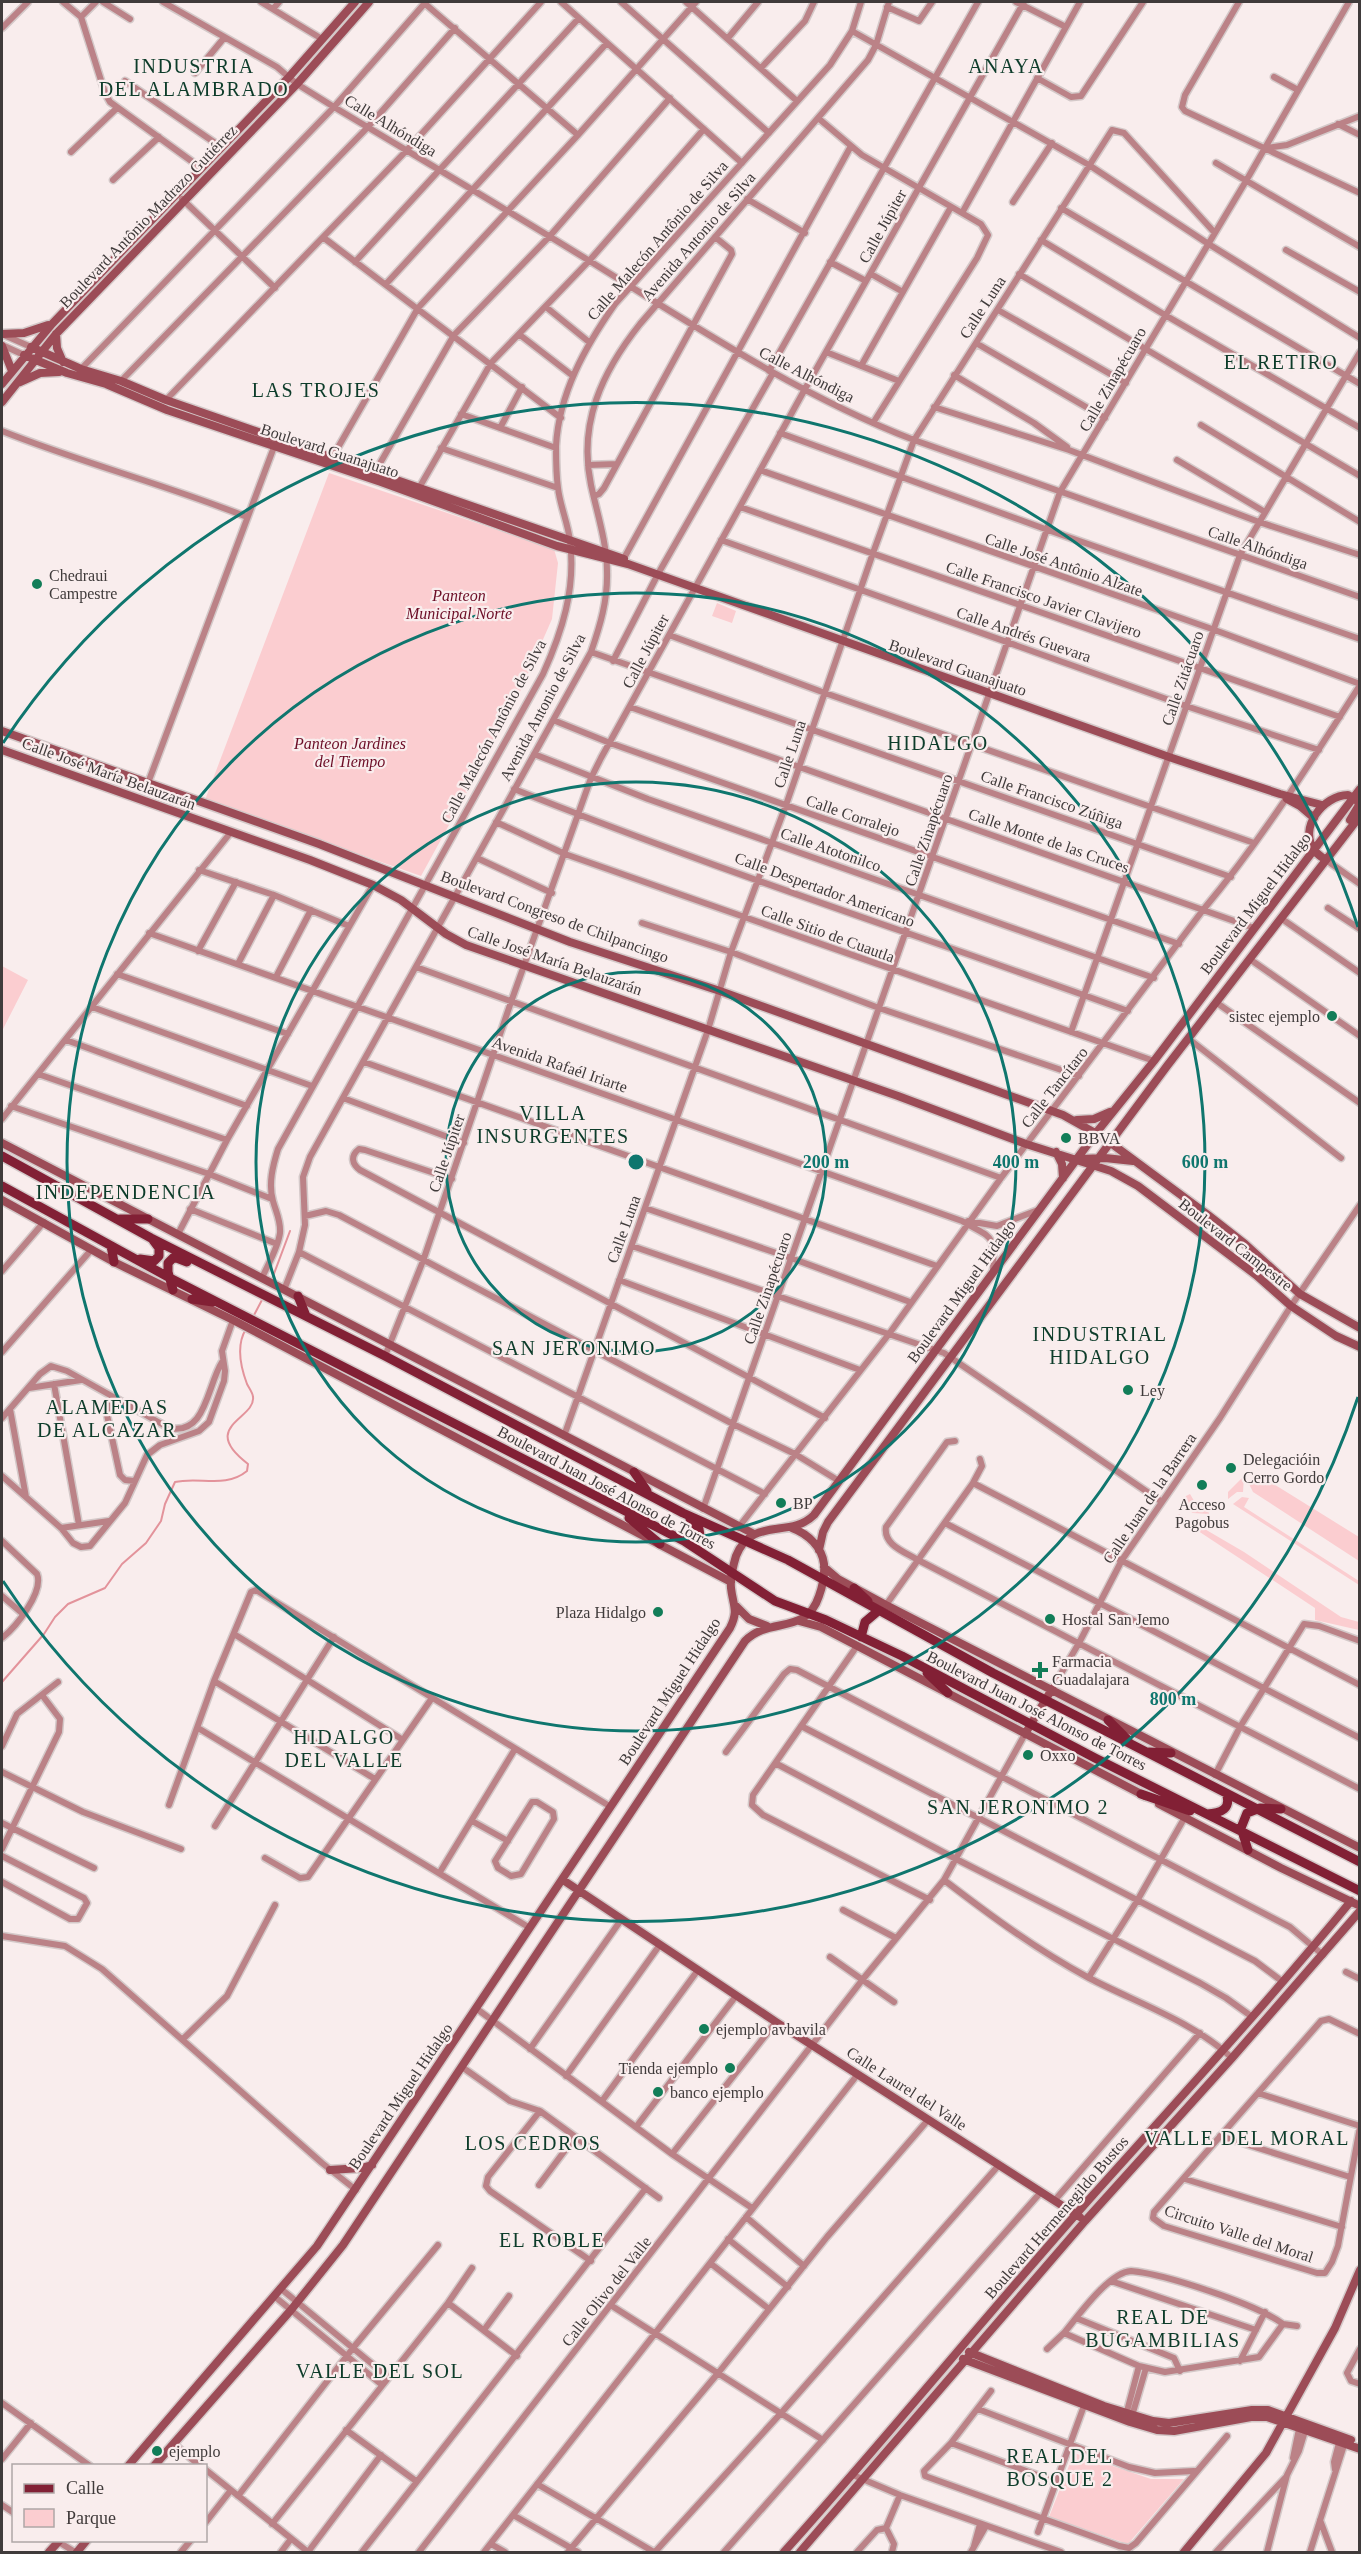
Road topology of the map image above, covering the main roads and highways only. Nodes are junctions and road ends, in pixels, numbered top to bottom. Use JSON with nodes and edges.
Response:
{"nodes":[{"id":1,"x":2,"y":1156,"type":"edge"},
{"id":2,"x":2,"y":1186,"type":"edge"},
{"id":3,"x":2,"y":1193,"type":"edge"},
{"id":4,"x":46,"y":1210,"type":"junction"},
{"id":5,"x":116,"y":1218,"type":"junction"},
{"id":6,"x":148,"y":1219,"type":"road end"},
{"id":7,"x":151,"y":1238,"type":"junction"},
{"id":8,"x":111,"y":1246,"type":"junction"},
{"id":9,"x":129,"y":1256,"type":"junction"},
{"id":10,"x":114,"y":1262,"type":"road end"},
{"id":11,"x":214,"y":1270,"type":"junction"},
{"id":12,"x":170,"y":1278,"type":"junction"},
{"id":13,"x":173,"y":1290,"type":"road end"},
{"id":14,"x":297,"y":1296,"type":"road end"},
{"id":15,"x":192,"y":1299,"type":"road end"},
{"id":16,"x":220,"y":1303,"type":"junction"},
{"id":17,"x":306,"y":1316,"type":"junction"},
{"id":18,"x":634,"y":1472,"type":"road end"},
{"id":19,"x":651,"y":1495,"type":"junction"},
{"id":20,"x":615,"y":1507,"type":"junction"},
{"id":21,"x":683,"y":1513,"type":"junction"},
{"id":22,"x":684,"y":1541,"type":"junction"},
{"id":23,"x":660,"y":1544,"type":"road end"},
{"id":24,"x":854,"y":1588,"type":"road end"},
{"id":25,"x":882,"y":1608,"type":"junction"},
{"id":26,"x":859,"y":1642,"type":"junction"},
{"id":27,"x":919,"y":1665,"type":"junction"},
{"id":28,"x":948,"y":1693,"type":"road end"},
{"id":29,"x":1108,"y":1720,"type":"road end"},
{"id":30,"x":1134,"y":1746,"type":"junction"},
{"id":31,"x":1146,"y":1752,"type":"junction"},
{"id":32,"x":1171,"y":1753,"type":"road end"},
{"id":33,"x":1226,"y":1793,"type":"junction"},
{"id":34,"x":1141,"y":1794,"type":"road end"},
{"id":35,"x":1255,"y":1809,"type":"junction"},
{"id":36,"x":1281,"y":1809,"type":"road end"},
{"id":37,"x":1208,"y":1815,"type":"junction"},
{"id":38,"x":1242,"y":1833,"type":"junction"},
{"id":39,"x":1248,"y":1850,"type":"road end"},
{"id":40,"x":1359,"y":1862,"type":"edge"},
{"id":41,"x":1359,"y":1891,"type":"edge"}],
"edges":[{"from":1,"to":5,"type":"main road","name":"Boulevard Juan José Alonso de Torres"},
{"from":2,"to":4,"type":"main road","name":"Boulevard Juan José Alonso de Torres"},
{"from":3,"to":4,"type":"main road"},
{"from":4,"to":8,"type":"main road","name":"Boulevard Juan José Alonso de Torres"},
{"from":5,"to":6,"type":"main road"},
{"from":5,"to":7,"type":"main road","name":"Boulevard Juan José Alonso de Torres"},
{"from":7,"to":9,"type":"main road"},
{"from":7,"to":11,"type":"main road","name":"Boulevard Juan José Alonso de Torres"},
{"from":8,"to":9,"type":"main road","name":"Boulevard Juan José Alonso de Torres"},
{"from":8,"to":10,"type":"main road"},
{"from":9,"to":12,"type":"main road","name":"Boulevard Juan José Alonso de Torres"},
{"from":11,"to":12,"type":"main road"},
{"from":11,"to":17,"type":"main road","name":"Boulevard Juan José Alonso de Torres"},
{"from":12,"to":13,"type":"main road"},
{"from":12,"to":16,"type":"main road","name":"Boulevard Juan José Alonso de Torres"},
{"from":14,"to":17,"type":"main road"},
{"from":15,"to":16,"type":"main road"},
{"from":16,"to":20,"type":"main road","name":"Boulevard Juan José Alonso de Torres"},
{"from":17,"to":19,"type":"main road","name":"Boulevard Juan José Alonso de Torres"},
{"from":18,"to":19,"type":"main road"},
{"from":19,"to":21,"type":"main road","name":"Boulevard Juan José Alonso de Torres"},
{"from":20,"to":22,"type":"main road","name":"Boulevard Juan José Alonso de Torres"},
{"from":20,"to":23,"type":"main road"},
{"from":21,"to":22,"type":"main road"},
{"from":21,"to":25,"type":"main road","name":"Boulevard Juan José Alonso de Torres"},
{"from":22,"to":26,"type":"main road","name":"Boulevard Juan José Alonso de Torres"},
{"from":24,"to":25,"type":"main road"},
{"from":25,"to":26,"type":"main road"},
{"from":25,"to":30,"type":"main road","name":"Boulevard Juan José Alonso de Torres"},
{"from":26,"to":27,"type":"main road","name":"Boulevard Juan José Alonso de Torres"},
{"from":27,"to":28,"type":"main road"},
{"from":27,"to":37,"type":"main road","name":"Boulevard Juan José Alonso de Torres"},
{"from":29,"to":30,"type":"main road"},
{"from":30,"to":31,"type":"main road","name":"Boulevard Juan José Alonso de Torres"},
{"from":31,"to":32,"type":"main road"},
{"from":31,"to":33,"type":"main road","name":"Boulevard Juan José Alonso de Torres"},
{"from":33,"to":35,"type":"main road","name":"Boulevard Juan José Alonso de Torres"},
{"from":33,"to":37,"type":"main road"},
{"from":34,"to":37,"type":"main road"},
{"from":35,"to":36,"type":"main road"},
{"from":35,"to":38,"type":"main road"},
{"from":35,"to":40,"type":"main road","name":"Boulevard Juan José Alonso de Torres"},
{"from":37,"to":38,"type":"main road","name":"Boulevard Juan José Alonso de Torres"},
{"from":38,"to":39,"type":"main road"},
{"from":38,"to":41,"type":"main road","name":"Boulevard Juan José Alonso de Torres"}]}
